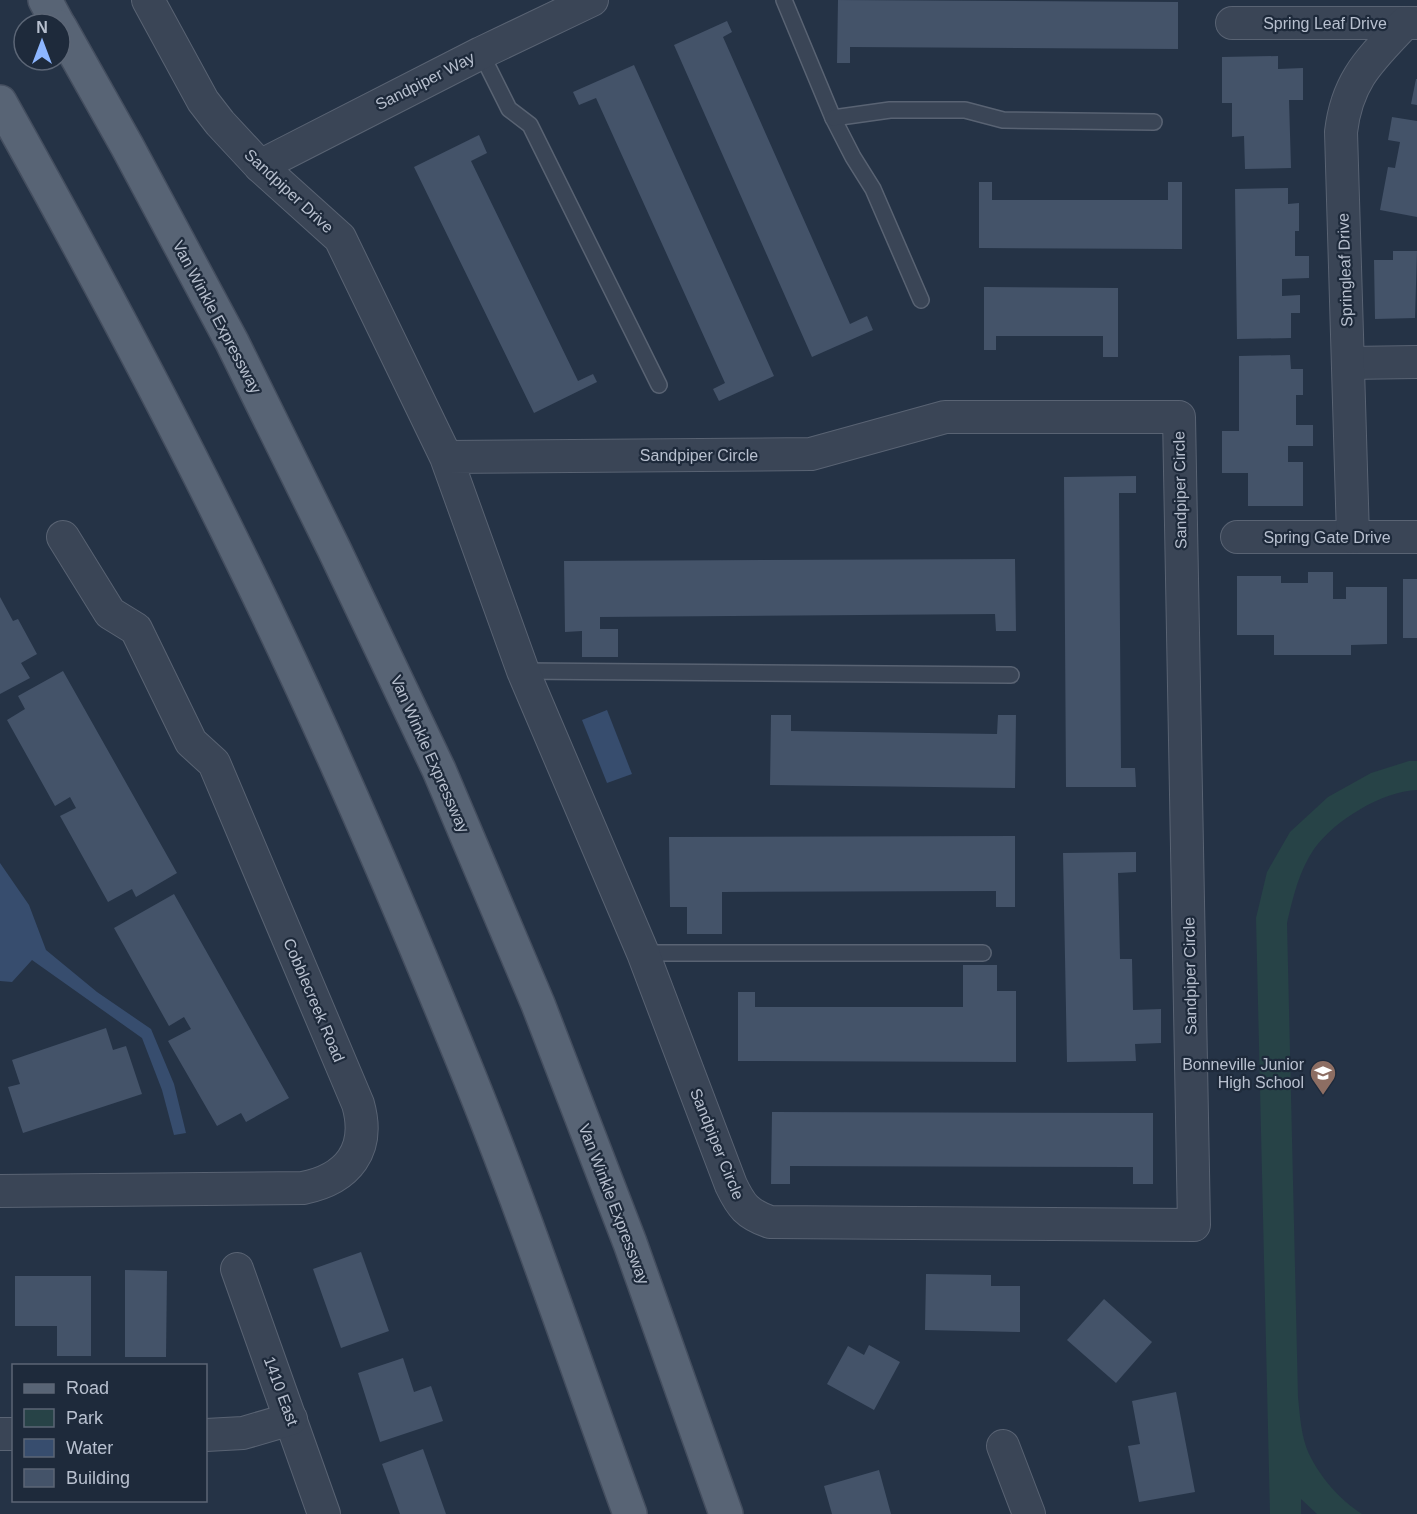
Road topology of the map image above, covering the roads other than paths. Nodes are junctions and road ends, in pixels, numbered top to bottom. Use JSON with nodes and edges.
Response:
{"nodes":[{"id":1,"x":148,"y":0,"type":"edge"},
{"id":2,"x":592,"y":0,"type":"edge"},
{"id":3,"x":784,"y":0,"type":"edge"},
{"id":4,"x":1232,"y":23,"type":"dead end"},
{"id":5,"x":1411,"y":23,"type":"edge"},
{"id":6,"x":72,"y":49,"type":"edge"},
{"id":7,"x":481,"y":53,"type":"junction"},
{"id":8,"x":0,"y":102,"type":"edge"},
{"id":9,"x":833,"y":118,"type":"junction"},
{"id":10,"x":1154,"y":122,"type":"dead end"},
{"id":11,"x":260,"y":166,"type":"junction"},
{"id":12,"x":921,"y":300,"type":"dead end"},
{"id":13,"x":1417,"y":362,"type":"edge"},
{"id":14,"x":1348,"y":363,"type":"junction"},
{"id":15,"x":659,"y":385,"type":"dead end"},
{"id":16,"x":446,"y":457,"type":"junction"},
{"id":17,"x":63,"y":537,"type":"dead end"},
{"id":18,"x":1237,"y":537,"type":"dead end"},
{"id":19,"x":1353,"y":537,"type":"junction"},
{"id":20,"x":1417,"y":537,"type":"edge"},
{"id":21,"x":523,"y":671,"type":"junction"},
{"id":22,"x":1011,"y":675,"type":"dead end"},
{"id":23,"x":643,"y":953,"type":"junction"},
{"id":24,"x":983,"y":953,"type":"dead end"},
{"id":25,"x":0,"y":1191,"type":"edge"},
{"id":26,"x":237,"y":1269,"type":"dead end"},
{"id":27,"x":291,"y":1419,"type":"junction"},
{"id":28,"x":207,"y":1435,"type":"edge"},
{"id":29,"x":1003,"y":1446,"type":"dead end"},
{"id":30,"x":324,"y":1514,"type":"edge"},
{"id":31,"x":630,"y":1514,"type":"edge"},
{"id":32,"x":726,"y":1514,"type":"edge"},
{"id":33,"x":1029,"y":1514,"type":"edge"}],
"edges":[{"from":1,"to":11,"type":"street","name":"Sandpiper Drive"},
{"from":2,"to":7,"type":"street","name":"Sandpiper Way"},
{"from":3,"to":9,"type":"lane"},
{"from":4,"to":5,"type":"street","name":"Spring Leaf Drive"},
{"from":5,"to":14,"type":"street","name":"Springleaf Drive"},
{"from":6,"to":32,"type":"main road","name":"Van Winkle Expressway"},
{"from":7,"to":11,"type":"street","name":"Sandpiper Way"},
{"from":7,"to":15,"type":"lane"},
{"from":8,"to":31,"type":"main road"},
{"from":9,"to":10,"type":"lane"},
{"from":9,"to":12,"type":"lane"},
{"from":11,"to":16,"type":"street","name":"Sandpiper Drive"},
{"from":13,"to":14,"type":"street"},
{"from":14,"to":19,"type":"street","name":"Springleaf Drive"},
{"from":16,"to":21,"type":"street","name":"Sandpiper Circle"},
{"from":16,"to":23,"type":"street","name":"Sandpiper Circle"},
{"from":17,"to":25,"type":"street","name":"Cobblecreek Road"},
{"from":18,"to":19,"type":"street","name":"Spring Gate Drive"},
{"from":19,"to":20,"type":"street","name":"Spring Gate Drive"},
{"from":21,"to":22,"type":"lane"},
{"from":21,"to":23,"type":"street","name":"Sandpiper Circle"},
{"from":23,"to":24,"type":"lane"},
{"from":26,"to":27,"type":"street","name":"1410 East"},
{"from":27,"to":28,"type":"street"},
{"from":27,"to":30,"type":"street","name":"1410 East"},
{"from":29,"to":33,"type":"street"}]}
